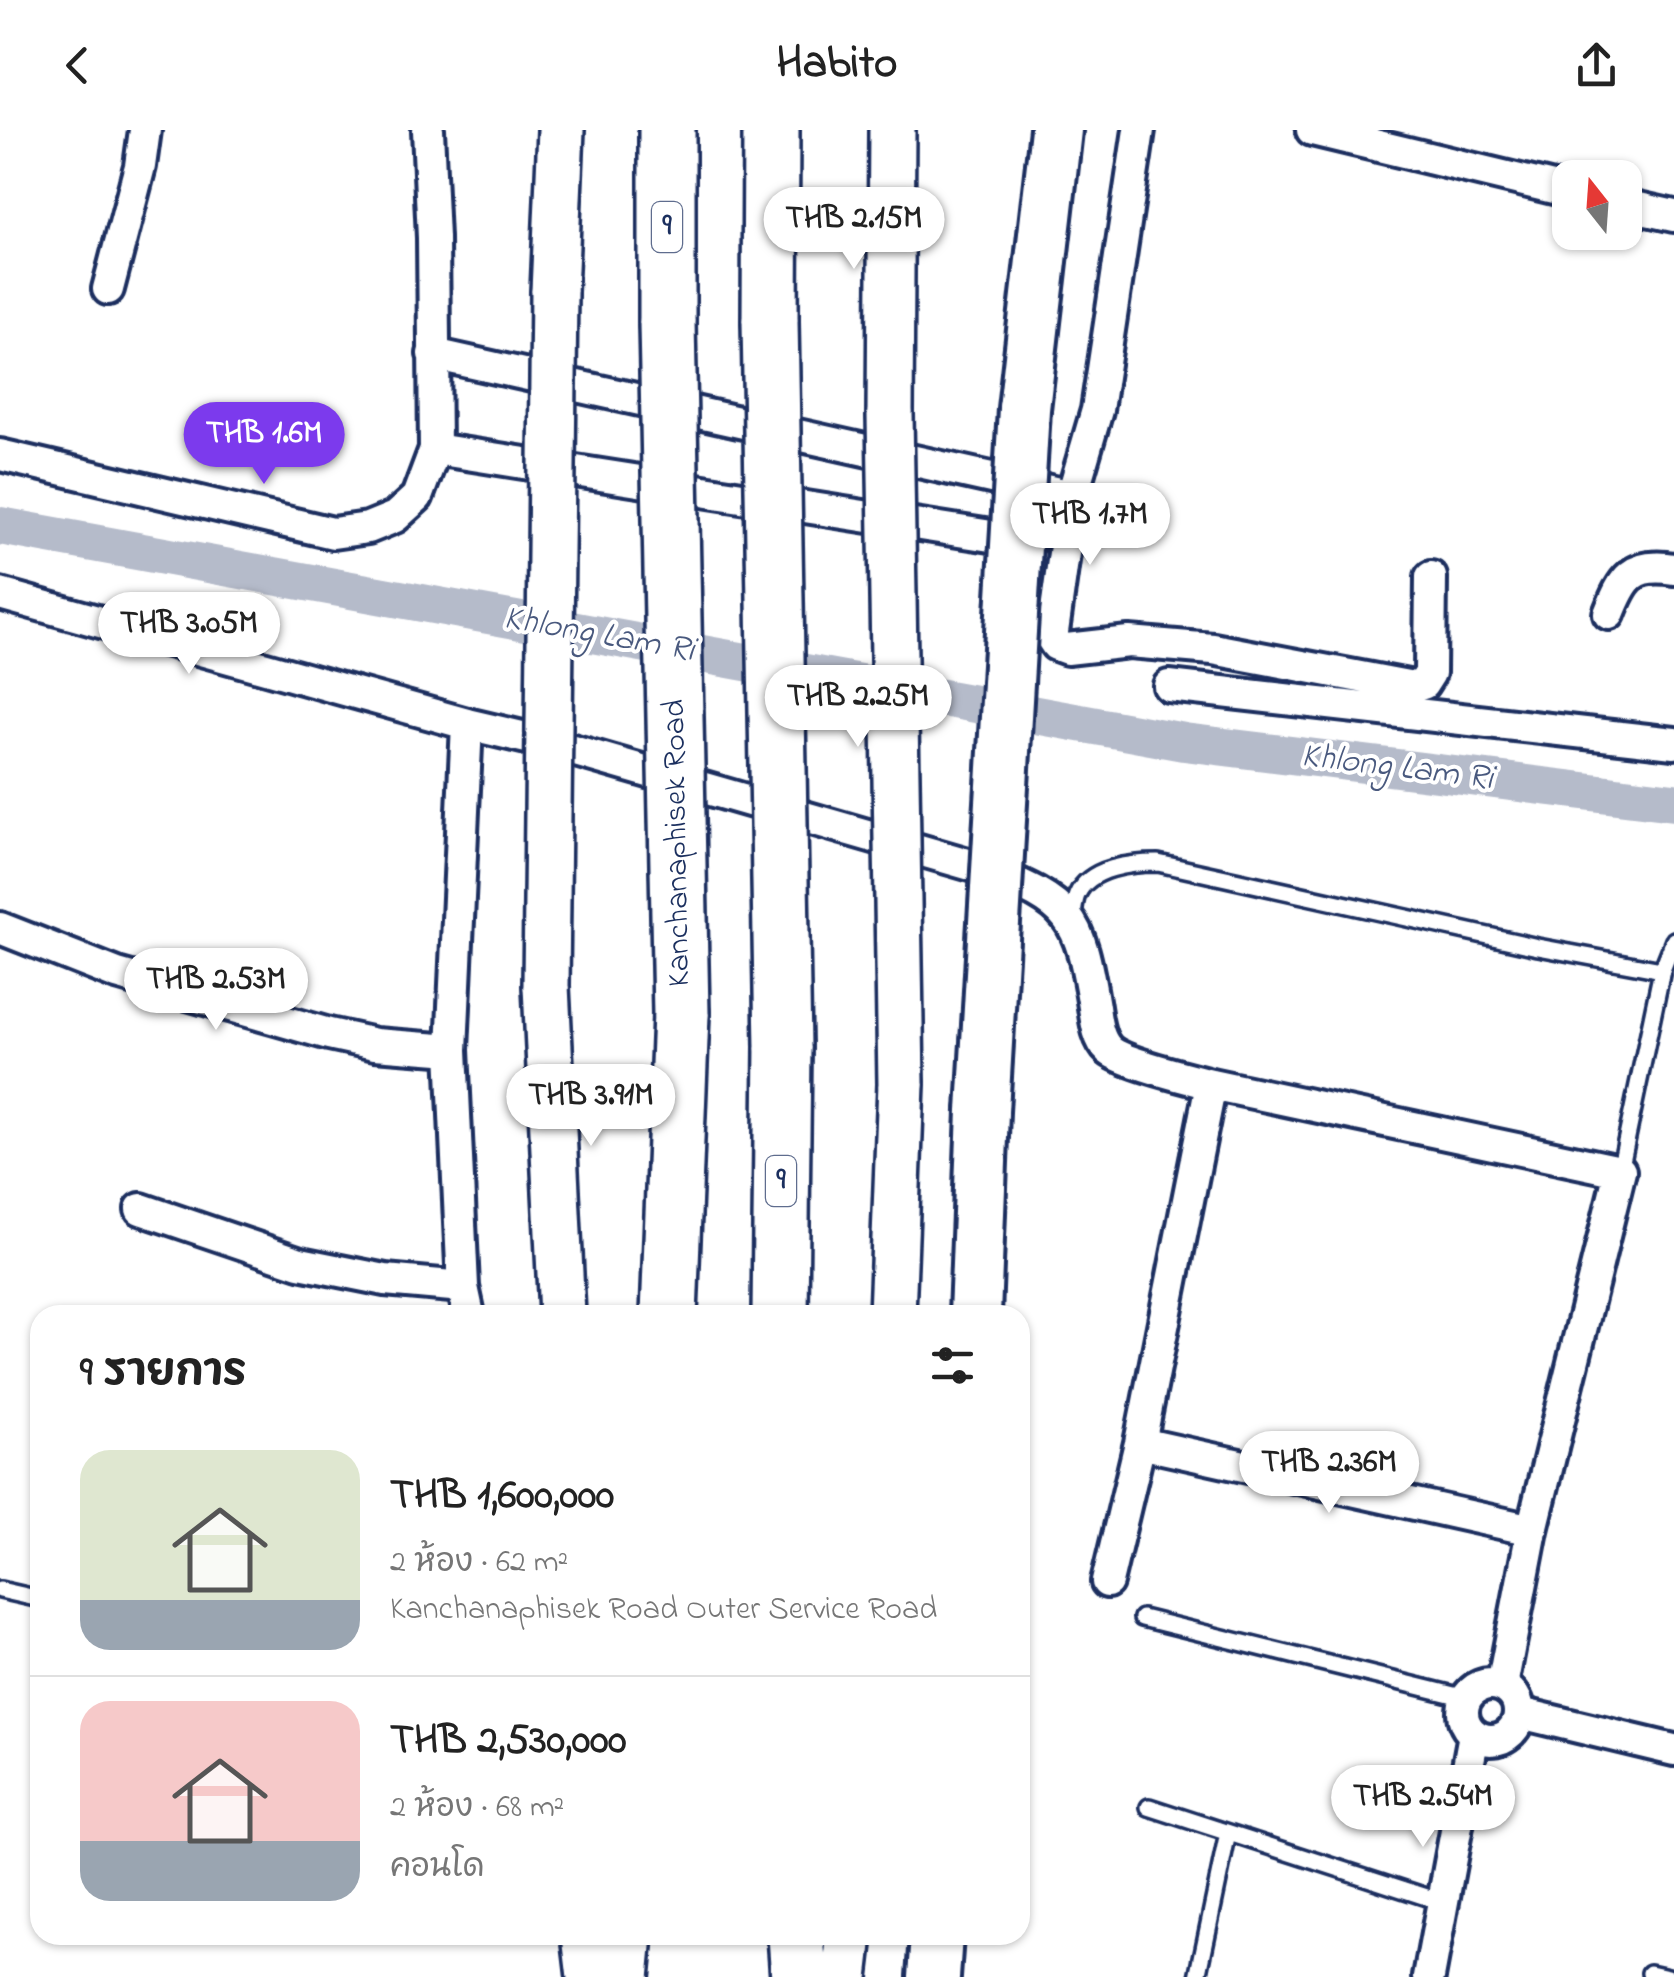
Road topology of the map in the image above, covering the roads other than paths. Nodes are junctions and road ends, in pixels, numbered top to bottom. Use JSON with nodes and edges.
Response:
{"nodes":[{"id":1,"x":145,"y":130,"type":"edge"},
{"id":2,"x":428,"y":130,"type":"edge"},
{"id":3,"x":561,"y":130,"type":"edge"},
{"id":4,"x":667,"y":130,"type":"edge"},
{"id":5,"x":771,"y":130,"type":"edge"},
{"id":6,"x":892,"y":130,"type":"edge"},
{"id":7,"x":1056,"y":130,"type":"edge"},
{"id":8,"x":1140,"y":130,"type":"edge"},
{"id":9,"x":1312,"y":130,"type":"edge"},
{"id":10,"x":1552,"y":188,"type":"edge"},
{"id":11,"x":1642,"y":208,"type":"edge"},
{"id":12,"x":1674,"y":216,"type":"edge"},
{"id":13,"x":108,"y":289,"type":"dead end"},
{"id":14,"x":434,"y":354,"type":"junction"},
{"id":15,"x":435,"y":449,"type":"junction"},
{"id":16,"x":0,"y":455,"type":"edge"},
{"id":17,"x":1072,"y":496,"type":"junction"},
{"id":18,"x":1062,"y":548,"type":"junction"},
{"id":19,"x":1674,"y":569,"type":"edge"},
{"id":20,"x":1431,"y":578,"type":"dead end"},
{"id":21,"x":0,"y":594,"type":"edge"},
{"id":22,"x":1609,"y":614,"type":"dead end"},
{"id":23,"x":1169,"y":686,"type":"dead end"},
{"id":24,"x":467,"y":724,"type":"junction"},
{"id":25,"x":1674,"y":744,"type":"edge"},
{"id":26,"x":1072,"y":920,"type":"junction"},
{"id":27,"x":0,"y":928,"type":"edge"},
{"id":28,"x":1674,"y":940,"type":"edge"},
{"id":29,"x":1662,"y":970,"type":"junction"},
{"id":30,"x":452,"y":1050,"type":"junction"},
{"id":31,"x":1212,"y":1084,"type":"junction"},
{"id":32,"x":1620,"y":1172,"type":"junction"},
{"id":33,"x":141,"y":1209,"type":"dead end"},
{"id":34,"x":466,"y":1301,"type":"edge"},
{"id":35,"x":562,"y":1305,"type":"edge"},
{"id":36,"x":669,"y":1305,"type":"edge"},
{"id":37,"x":780,"y":1305,"type":"edge"},
{"id":38,"x":892,"y":1305,"type":"edge"},
{"id":39,"x":975,"y":1305,"type":"edge"},
{"id":40,"x":1140,"y":1443,"type":"junction"},
{"id":41,"x":1532,"y":1530,"type":"junction"},
{"id":42,"x":1107,"y":1582,"type":"dead end"},
{"id":43,"x":0,"y":1590,"type":"edge"},
{"id":44,"x":30,"y":1598,"type":"edge"},
{"id":45,"x":1142,"y":1618,"type":"dead end"},
{"id":46,"x":1502,"y":1686,"type":"junction"},
{"id":47,"x":1466,"y":1698,"type":"junction"},
{"id":48,"x":1520,"y":1713,"type":"junction"},
{"id":49,"x":1474,"y":1734,"type":"junction"},
{"id":50,"x":1674,"y":1750,"type":"edge"},
{"id":51,"x":1149,"y":1807,"type":"dead end"},
{"id":52,"x":1228,"y":1833,"type":"junction"},
{"id":53,"x":1444,"y":1903,"type":"junction"},
{"id":54,"x":586,"y":1945,"type":"edge"},
{"id":55,"x":624,"y":1945,"type":"edge"},
{"id":56,"x":797,"y":1945,"type":"edge"},
{"id":57,"x":849,"y":1945,"type":"edge"},
{"id":58,"x":936,"y":1945,"type":"edge"},
{"id":59,"x":1650,"y":1973,"type":"dead end"},
{"id":60,"x":590,"y":1977,"type":"edge"},
{"id":61,"x":621,"y":1977,"type":"edge"},
{"id":62,"x":799,"y":1977,"type":"edge"},
{"id":63,"x":845,"y":1977,"type":"edge"},
{"id":64,"x":934,"y":1977,"type":"edge"},
{"id":65,"x":1198,"y":1977,"type":"edge"},
{"id":66,"x":1429,"y":1977,"type":"edge"},
{"id":67,"x":1668,"y":1977,"type":"edge"}],
"edges":[{"from":1,"to":13,"type":"street"},
{"from":2,"to":14,"type":"street"},
{"from":3,"to":35,"type":"main road","bridge":true},
{"from":4,"to":36,"type":"highway","name":"Kanchanaphisek Road","number":"9","bridge":true},
{"from":5,"to":37,"type":"highway","number":"9","bridge":true},
{"from":6,"to":38,"type":"main road","bridge":true},
{"from":7,"to":39,"type":"main road","bridge":true},
{"from":8,"to":17,"type":"street"},
{"from":9,"to":10,"type":"street"},
{"from":11,"to":12,"type":"street"},
{"from":14,"to":15,"type":"street"},
{"from":14,"to":17,"type":"street"},
{"from":15,"to":16,"type":"street"},
{"from":15,"to":18,"type":"street"},
{"from":17,"to":18,"type":"street"},
{"from":18,"to":20,"type":"street"},
{"from":19,"to":22,"type":"street"},
{"from":21,"to":24,"type":"street"},
{"from":23,"to":25,"type":"street"},
{"from":24,"to":26,"type":"street"},
{"from":24,"to":30,"type":"street"},
{"from":26,"to":29,"type":"lane"},
{"from":26,"to":31,"type":"street"},
{"from":27,"to":30,"type":"street"},
{"from":28,"to":29,"type":"lane"},
{"from":29,"to":32,"type":"lane"},
{"from":30,"to":34,"type":"street"},
{"from":31,"to":32,"type":"street"},
{"from":31,"to":40,"type":"street"},
{"from":32,"to":41,"type":"street"},
{"from":33,"to":34,"type":"street"},
{"from":40,"to":41,"type":"street"},
{"from":40,"to":42,"type":"street"},
{"from":41,"to":46,"type":"street"},
{"from":43,"to":44,"type":"lane"},
{"from":45,"to":47,"type":"lane"},
{"from":46,"to":47,"type":"street"},
{"from":46,"to":48,"type":"street"},
{"from":47,"to":49,"type":"street"},
{"from":48,"to":49,"type":"street"},
{"from":48,"to":50,"type":"street"},
{"from":49,"to":53,"type":"street"},
{"from":51,"to":52,"type":"lane"},
{"from":52,"to":53,"type":"lane"},
{"from":52,"to":65,"type":"lane"},
{"from":53,"to":66,"type":"street"},
{"from":54,"to":60,"type":"main road"},
{"from":55,"to":61,"type":"highway"},
{"from":56,"to":62,"type":"highway"},
{"from":57,"to":63,"type":"main road"},
{"from":58,"to":64,"type":"main road"},
{"from":59,"to":67,"type":"lane"}]}
